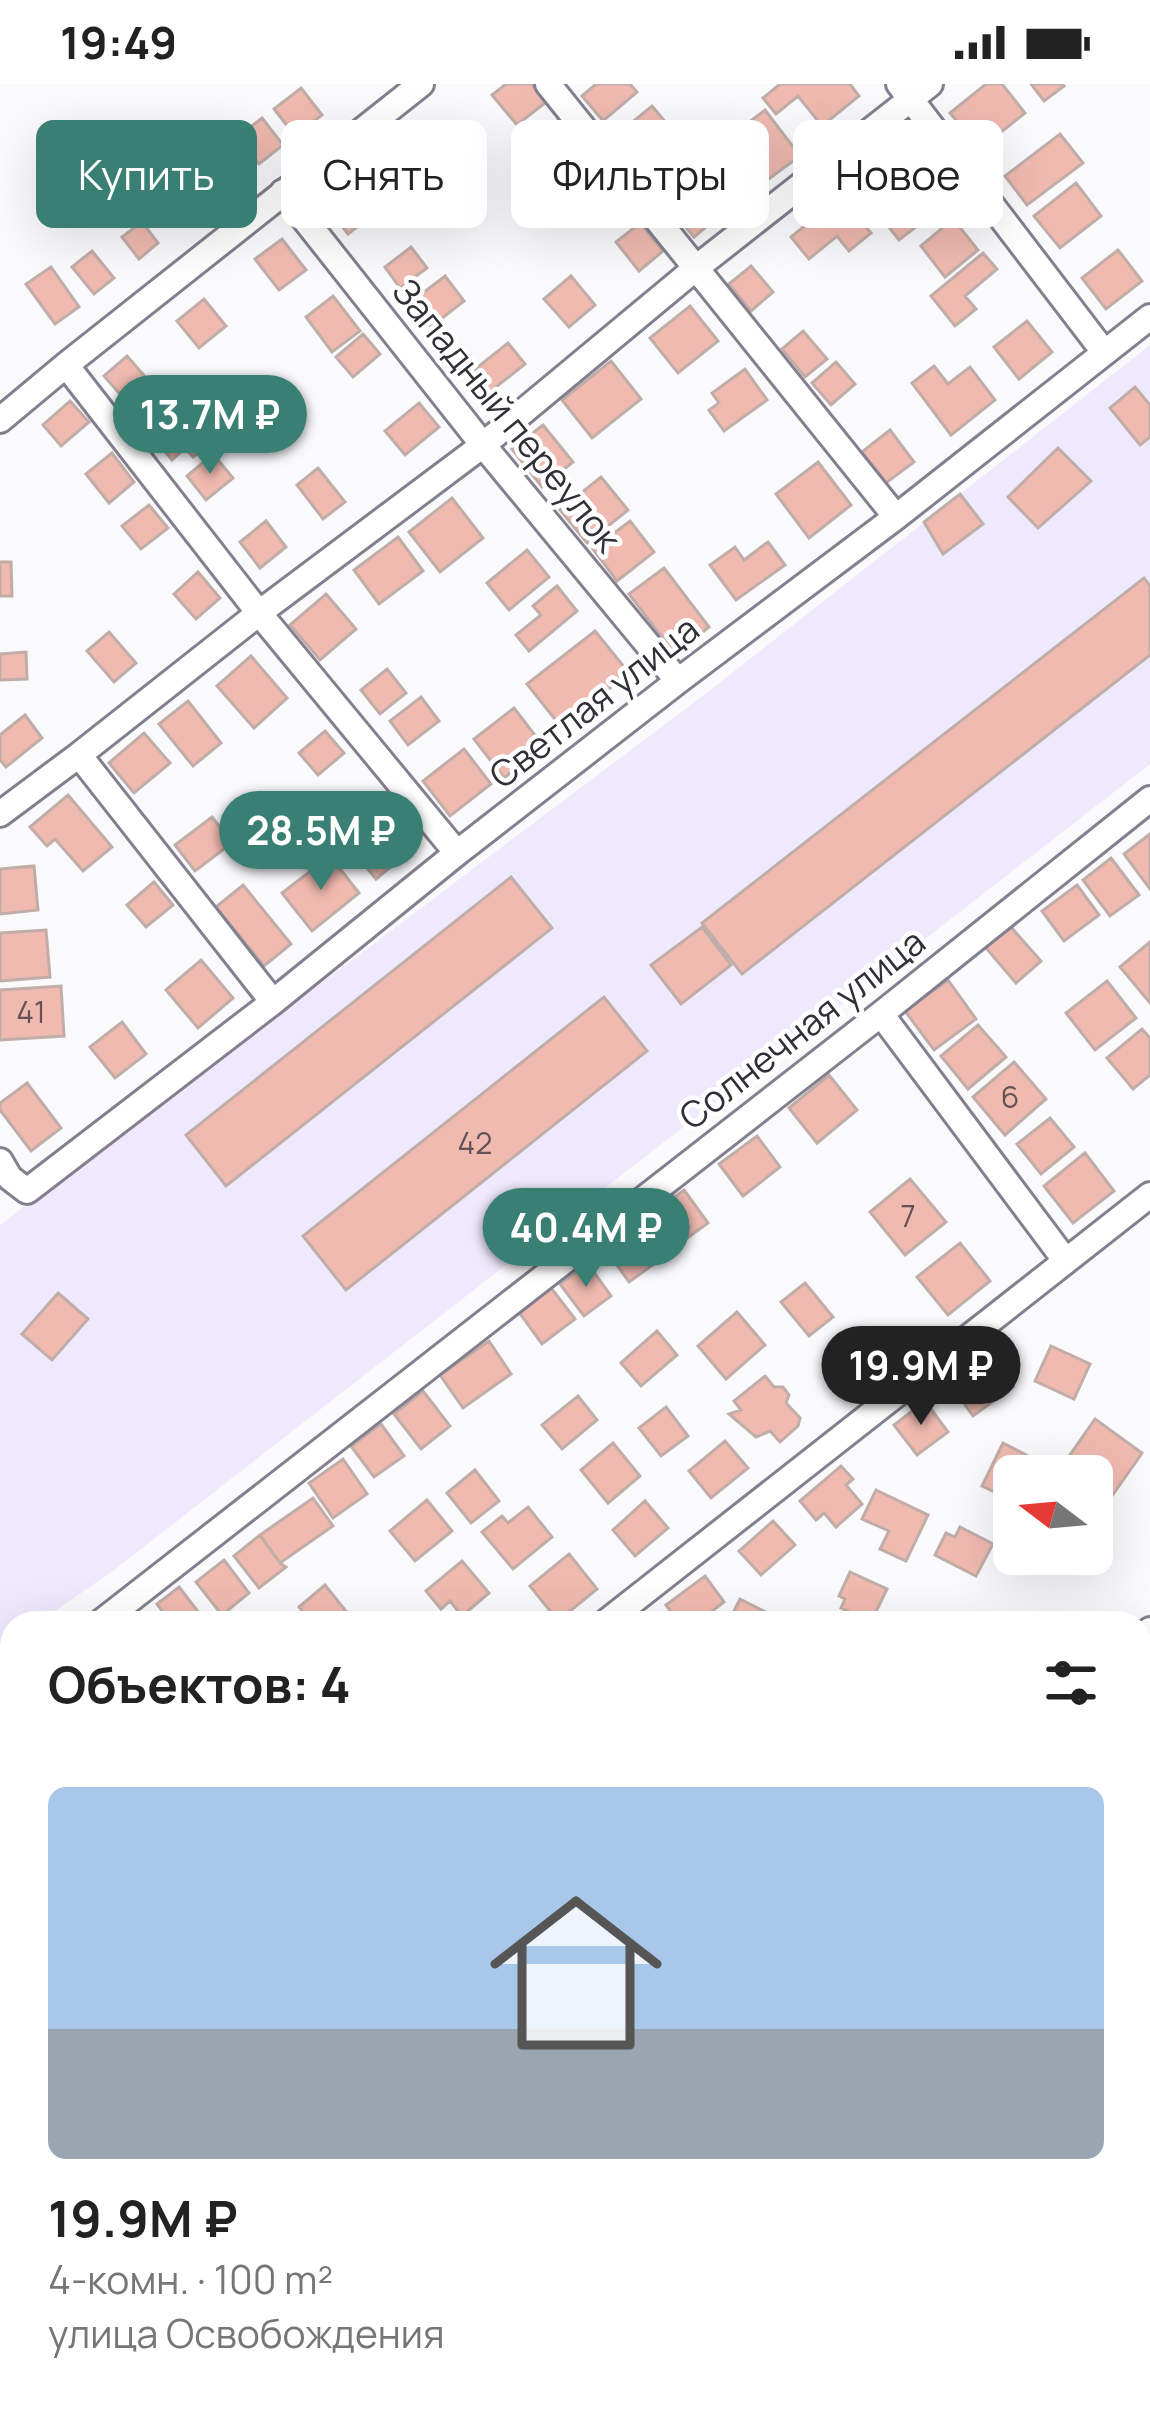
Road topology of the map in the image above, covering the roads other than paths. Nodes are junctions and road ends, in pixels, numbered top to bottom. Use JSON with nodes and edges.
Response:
{"nodes":[{"id":1,"x":421,"y":84,"type":"edge"},
{"id":2,"x":548,"y":84,"type":"edge"},
{"id":3,"x":913,"y":89,"type":"edge"},
{"id":4,"x":375,"y":120,"type":"edge"},
{"id":5,"x":281,"y":194,"type":"edge"},
{"id":6,"x":311,"y":228,"type":"edge"},
{"id":7,"x":696,"y":268,"type":"junction"},
{"id":8,"x":1150,"y":317,"type":"edge"},
{"id":9,"x":1104,"y":352,"type":"junction"},
{"id":10,"x":66,"y":365,"type":"junction"},
{"id":11,"x":0,"y":420,"type":"edge"},
{"id":12,"x":483,"y":446,"type":"junction"},
{"id":13,"x":896,"y":517,"type":"junction"},
{"id":14,"x":259,"y":614,"type":"junction"},
{"id":15,"x":678,"y":681,"type":"junction"},
{"id":16,"x":80,"y":755,"type":"junction"},
{"id":17,"x":1150,"y":800,"type":"edge"},
{"id":18,"x":0,"y":814,"type":"edge"},
{"id":19,"x":457,"y":853,"type":"junction"},
{"id":20,"x":273,"y":1002,"type":"junction"},
{"id":21,"x":881,"y":1014,"type":"junction"},
{"id":22,"x":0,"y":1161,"type":"edge"},
{"id":23,"x":1150,"y":1195,"type":"edge"},
{"id":24,"x":1065,"y":1260,"type":"junction"},
{"id":25,"x":115,"y":1611,"type":"edge"},
{"id":26,"x":620,"y":1611,"type":"edge"}],
"edges":[{"from":1,"to":4,"type":"street"},
{"from":2,"to":7,"type":"street"},
{"from":3,"to":7,"type":"street"},
{"from":3,"to":9,"type":"street"},
{"from":5,"to":10,"type":"street"},
{"from":6,"to":12,"type":"street","name":"Западный переулок"},
{"from":7,"to":12,"type":"street"},
{"from":7,"to":13,"type":"street"},
{"from":8,"to":9,"type":"street","name":"Светлая улица"},
{"from":9,"to":13,"type":"street","name":"Светлая улица"},
{"from":10,"to":11,"type":"street"},
{"from":10,"to":14,"type":"street"},
{"from":12,"to":14,"type":"street"},
{"from":12,"to":15,"type":"street","name":"Западный переулок"},
{"from":13,"to":15,"type":"street","name":"Светлая улица"},
{"from":14,"to":16,"type":"street"},
{"from":14,"to":19,"type":"street"},
{"from":15,"to":19,"type":"street","name":"Светлая улица"},
{"from":16,"to":18,"type":"street"},
{"from":16,"to":20,"type":"street"},
{"from":17,"to":21,"type":"street","name":"Солнечная улица"},
{"from":19,"to":20,"type":"street","name":"Светлая улица"},
{"from":20,"to":22,"type":"street","name":"Светлая улица"},
{"from":21,"to":24,"type":"street"},
{"from":21,"to":25,"type":"street","name":"Солнечная улица"},
{"from":23,"to":24,"type":"street"},
{"from":24,"to":26,"type":"street"}]}
